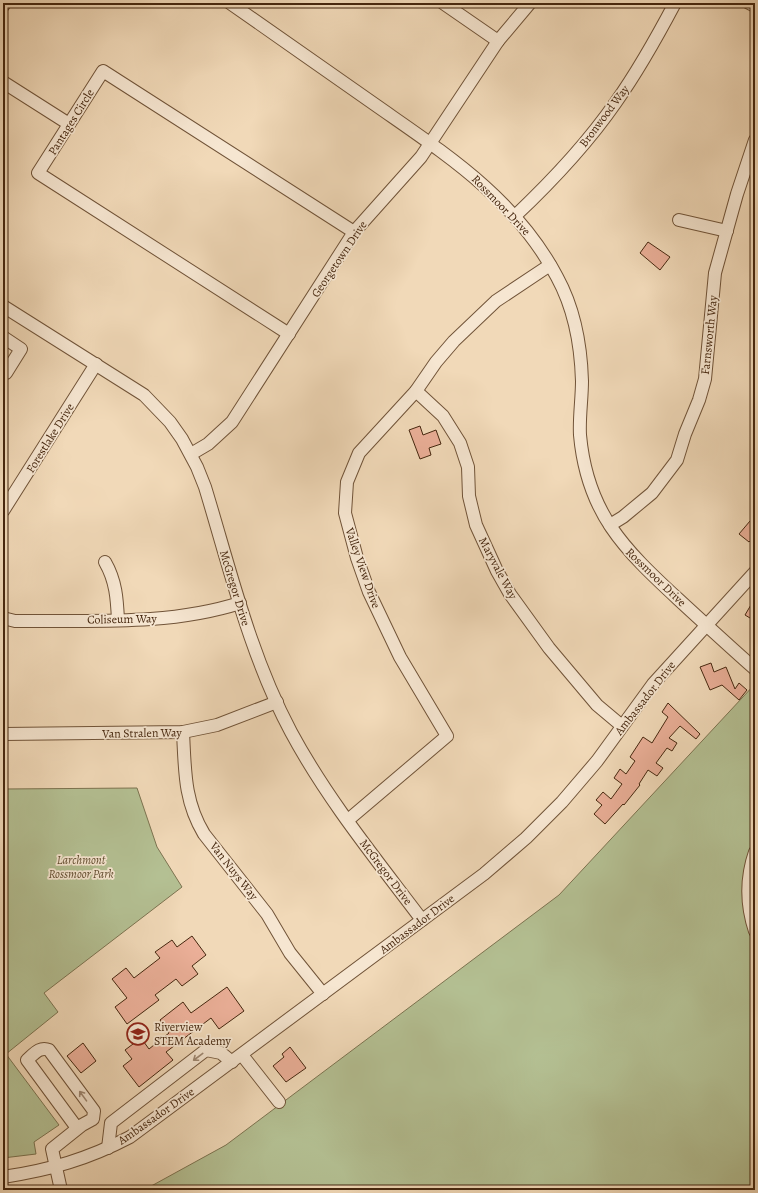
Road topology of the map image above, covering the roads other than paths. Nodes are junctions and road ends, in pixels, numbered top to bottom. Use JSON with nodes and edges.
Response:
{"nodes":[{"id":1,"x":5,"y":3,"type":"edge"},
{"id":2,"x":230,"y":3,"type":"edge"},
{"id":3,"x":442,"y":3,"type":"edge"},
{"id":4,"x":530,"y":3,"type":"edge"},
{"id":5,"x":675,"y":3,"type":"edge"},
{"id":6,"x":749,"y":3,"type":"edge"},
{"id":7,"x":3,"y":6,"type":"edge"},
{"id":8,"x":755,"y":6,"type":"edge"},
{"id":9,"x":498,"y":41,"type":"junction"},
{"id":10,"x":3,"y":82,"type":"edge"},
{"id":11,"x":69,"y":124,"type":"junction"},
{"id":12,"x":755,"y":140,"type":"edge"},
{"id":13,"x":430,"y":143,"type":"junction"},
{"id":14,"x":515,"y":216,"type":"junction"},
{"id":15,"x":679,"y":220,"type":"dead end"},
{"id":16,"x":727,"y":231,"type":"junction"},
{"id":17,"x":354,"y":232,"type":"junction"},
{"id":18,"x":550,"y":265,"type":"junction"},
{"id":19,"x":3,"y":306,"type":"edge"},
{"id":20,"x":289,"y":334,"type":"junction"},
{"id":21,"x":3,"y":337,"type":"edge"},
{"id":22,"x":96,"y":364,"type":"junction"},
{"id":23,"x":4,"y":374,"type":"edge"},
{"id":24,"x":416,"y":391,"type":"junction"},
{"id":25,"x":191,"y":454,"type":"junction"},
{"id":26,"x":3,"y":511,"type":"edge"},
{"id":27,"x":610,"y":525,"type":"junction"},
{"id":28,"x":105,"y":562,"type":"dead end"},
{"id":29,"x":755,"y":572,"type":"edge"},
{"id":30,"x":240,"y":604,"type":"junction"},
{"id":31,"x":3,"y":618,"type":"edge"},
{"id":32,"x":118,"y":620,"type":"junction"},
{"id":33,"x":707,"y":625,"type":"junction"},
{"id":34,"x":755,"y":669,"type":"edge"},
{"id":35,"x":277,"y":702,"type":"junction"},
{"id":36,"x":622,"y":726,"type":"junction"},
{"id":37,"x":183,"y":732,"type":"junction"},
{"id":38,"x":3,"y":734,"type":"edge"},
{"id":39,"x":348,"y":820,"type":"junction"},
{"id":40,"x":755,"y":852,"type":"edge"},
{"id":41,"x":422,"y":920,"type":"junction"},
{"id":42,"x":755,"y":931,"type":"edge"},
{"id":43,"x":323,"y":994,"type":"junction"},
{"id":44,"x":237,"y":1058,"type":"junction"},
{"id":45,"x":279,"y":1102,"type":"dead end"},
{"id":46,"x":80,"y":1127,"type":"junction"},
{"id":47,"x":108,"y":1148,"type":"junction"},
{"id":48,"x":55,"y":1167,"type":"junction"},
{"id":49,"x":3,"y":1177,"type":"edge"},
{"id":50,"x":61,"y":1190,"type":"edge"}],
"edges":[{"from":1,"to":7,"type":"street"},
{"from":2,"to":13,"type":"street","name":"Rossmoor Drive"},
{"from":3,"to":9,"type":"street"},
{"from":4,"to":9,"type":"street","name":"Georgetown Drive"},
{"from":5,"to":14,"type":"street","name":"Bronwood Way"},
{"from":6,"to":8,"type":"street"},
{"from":9,"to":13,"type":"street","name":"Georgetown Drive"},
{"from":10,"to":11,"type":"street"},
{"from":11,"to":17,"type":"street","name":"Pantages Circle"},
{"from":11,"to":20,"type":"street","name":"Pantages Circle"},
{"from":12,"to":16,"type":"street","name":"Farnsworth Way"},
{"from":13,"to":14,"type":"street","name":"Rossmoor Drive"},
{"from":13,"to":17,"type":"street","name":"Georgetown Drive"},
{"from":14,"to":18,"type":"street","name":"Rossmoor Drive"},
{"from":15,"to":16,"type":"street"},
{"from":16,"to":27,"type":"street","name":"Farnsworth Way"},
{"from":17,"to":20,"type":"street","name":"Georgetown Drive"},
{"from":18,"to":24,"type":"street","name":"Valley View Drive"},
{"from":18,"to":27,"type":"street","name":"Rossmoor Drive"},
{"from":19,"to":22,"type":"street","name":"McGregor Drive"},
{"from":20,"to":25,"type":"street","name":"Georgetown Drive"},
{"from":21,"to":23,"type":"street"},
{"from":22,"to":25,"type":"street","name":"McGregor Drive"},
{"from":22,"to":26,"type":"street","name":"Forestlake Drive"},
{"from":24,"to":36,"type":"street","name":"Maryvale Way"},
{"from":24,"to":39,"type":"street","name":"Valley View Drive"},
{"from":25,"to":30,"type":"street","name":"McGregor Drive"},
{"from":27,"to":33,"type":"street","name":"Rossmoor Drive"},
{"from":28,"to":32,"type":"street"},
{"from":29,"to":33,"type":"street","name":"Ambassador Drive"},
{"from":30,"to":32,"type":"street","name":"Coliseum Way"},
{"from":30,"to":35,"type":"street","name":"McGregor Drive"},
{"from":31,"to":32,"type":"street","name":"Coliseum Way"},
{"from":33,"to":34,"type":"street","name":"Rossmoor Drive"},
{"from":33,"to":36,"type":"street","name":"Ambassador Drive"},
{"from":35,"to":37,"type":"street","name":"Van Stralen Way"},
{"from":35,"to":39,"type":"street","name":"McGregor Drive"},
{"from":36,"to":41,"type":"street","name":"Ambassador Drive"},
{"from":37,"to":38,"type":"street","name":"Van Stralen Way"},
{"from":37,"to":43,"type":"street","name":"Van Nuys Way"},
{"from":39,"to":41,"type":"street","name":"McGregor Drive"},
{"from":40,"to":42,"type":"street"},
{"from":41,"to":43,"type":"street","name":"Ambassador Drive"},
{"from":43,"to":44,"type":"street","name":"Ambassador Drive"},
{"from":44,"to":45,"type":"street"},
{"from":44,"to":47,"type":"street","name":"Ambassador Drive"},
{"from":44,"to":47,"type":"street","one_way":true},
{"from":46,"to":46,"type":"street","one_way":true},
{"from":46,"to":48,"type":"street"},
{"from":47,"to":48,"type":"street","name":"Ambassador Drive"},
{"from":48,"to":49,"type":"street","name":"Ambassador Drive"},
{"from":48,"to":50,"type":"street"}]}
